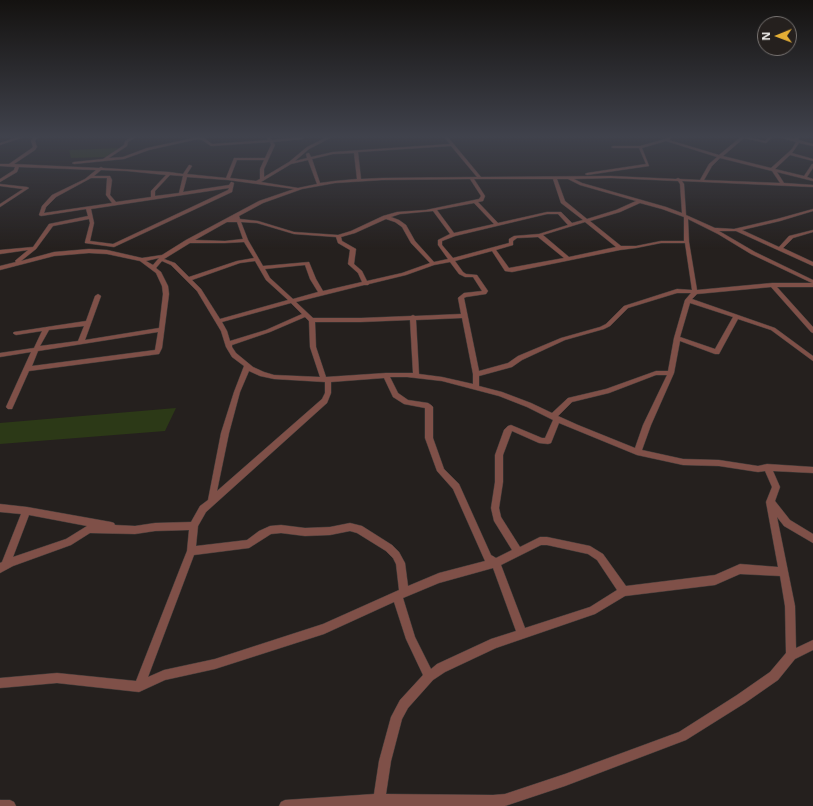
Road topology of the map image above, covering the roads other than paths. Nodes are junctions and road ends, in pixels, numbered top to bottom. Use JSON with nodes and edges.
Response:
{"nodes":[{"id":1,"x":169,"y":173,"type":"edge"},
{"id":2,"x":12,"y":174,"type":"edge"},
{"id":3,"x":94,"y":174,"type":"edge"},
{"id":4,"x":179,"y":174,"type":"edge"},
{"id":5,"x":185,"y":174,"type":"junction"},
{"id":6,"x":230,"y":174,"type":"edge"},
{"id":7,"x":262,"y":174,"type":"edge"},
{"id":8,"x":273,"y":174,"type":"edge"},
{"id":9,"x":315,"y":174,"type":"edge"},
{"id":10,"x":358,"y":174,"type":"edge"},
{"id":11,"x":476,"y":174,"type":"edge"},
{"id":12,"x":588,"y":174,"type":"edge"},
{"id":13,"x":705,"y":174,"type":"edge"},
{"id":14,"x":776,"y":174,"type":"edge"},
{"id":15,"x":790,"y":174,"type":"edge"},
{"id":16,"x":808,"y":174,"type":"edge"},
{"id":17,"x":90,"y":177,"type":"junction"},
{"id":18,"x":554,"y":177,"type":"junction"},
{"id":19,"x":568,"y":177,"type":"junction"},
{"id":20,"x":575,"y":177,"type":"junction"},
{"id":21,"x":471,"y":178,"type":"junction"},
{"id":22,"x":480,"y":178,"type":"junction"},
{"id":23,"x":806,"y":178,"type":"junction"},
{"id":24,"x":228,"y":179,"type":"junction"},
{"id":25,"x":678,"y":179,"type":"junction"},
{"id":26,"x":234,"y":180,"type":"junction"},
{"id":27,"x":262,"y":180,"type":"junction"},
{"id":28,"x":359,"y":180,"type":"junction"},
{"id":29,"x":702,"y":180,"type":"junction"},
{"id":30,"x":813,"y":180,"type":"edge"},
{"id":31,"x":0,"y":181,"type":"edge"},
{"id":32,"x":256,"y":183,"type":"junction"},
{"id":33,"x":0,"y":185,"type":"edge"},
{"id":34,"x":319,"y":185,"type":"junction"},
{"id":35,"x":783,"y":185,"type":"junction"},
{"id":36,"x":231,"y":186,"type":"junction"},
{"id":37,"x":813,"y":186,"type":"edge"},
{"id":38,"x":301,"y":188,"type":"junction"},
{"id":39,"x":181,"y":193,"type":"junction"},
{"id":40,"x":153,"y":197,"type":"junction"},
{"id":41,"x":640,"y":201,"type":"junction"},
{"id":42,"x":476,"y":202,"type":"junction"},
{"id":43,"x":114,"y":203,"type":"junction"},
{"id":44,"x":0,"y":206,"type":"edge"},
{"id":45,"x":88,"y":207,"type":"junction"},
{"id":46,"x":434,"y":209,"type":"junction"},
{"id":47,"x":813,"y":210,"type":"edge"},
{"id":48,"x":91,"y":216,"type":"junction"},
{"id":49,"x":685,"y":216,"type":"junction"},
{"id":50,"x":385,"y":217,"type":"junction"},
{"id":51,"x":237,"y":218,"type":"junction"},
{"id":52,"x":585,"y":221,"type":"junction"},
{"id":53,"x":497,"y":225,"type":"junction"},
{"id":54,"x":571,"y":225,"type":"junction"},
{"id":55,"x":712,"y":228,"type":"junction"},
{"id":56,"x":736,"y":229,"type":"junction"},
{"id":57,"x":813,"y":231,"type":"edge"},
{"id":58,"x":453,"y":235,"type":"junction"},
{"id":59,"x":540,"y":235,"type":"junction"},
{"id":60,"x":338,"y":236,"type":"junction"},
{"id":61,"x":246,"y":240,"type":"junction"},
{"id":62,"x":188,"y":241,"type":"junction"},
{"id":63,"x":687,"y":242,"type":"junction"},
{"id":64,"x":114,"y":246,"type":"junction"},
{"id":65,"x":34,"y":248,"type":"junction"},
{"id":66,"x":620,"y":248,"type":"junction"},
{"id":67,"x":780,"y":248,"type":"junction"},
{"id":68,"x":493,"y":249,"type":"junction"},
{"id":69,"x":0,"y":252,"type":"edge"},
{"id":70,"x":117,"y":253,"type":"junction"},
{"id":71,"x":163,"y":258,"type":"junction"},
{"id":72,"x":258,"y":259,"type":"junction"},
{"id":73,"x":568,"y":259,"type":"junction"},
{"id":74,"x":142,"y":260,"type":"junction"},
{"id":75,"x":453,"y":260,"type":"junction"},
{"id":76,"x":14,"y":264,"type":"junction"},
{"id":77,"x":433,"y":264,"type":"junction"},
{"id":78,"x":813,"y":264,"type":"edge"},
{"id":79,"x":0,"y":268,"type":"edge"},
{"id":80,"x":153,"y":268,"type":"junction"},
{"id":81,"x":262,"y":268,"type":"junction"},
{"id":82,"x":189,"y":279,"type":"junction"},
{"id":83,"x":813,"y":283,"type":"edge"},
{"id":84,"x":366,"y":284,"type":"junction"},
{"id":85,"x":772,"y":285,"type":"junction"},
{"id":86,"x":695,"y":292,"type":"junction"},
{"id":87,"x":321,"y":293,"type":"junction"},
{"id":88,"x":98,"y":296,"type":"dead end"},
{"id":89,"x":688,"y":300,"type":"junction"},
{"id":90,"x":292,"y":301,"type":"junction"},
{"id":91,"x":305,"y":314,"type":"junction"},
{"id":92,"x":465,"y":316,"type":"junction"},
{"id":93,"x":413,"y":317,"type":"junction"},
{"id":94,"x":736,"y":317,"type":"junction"},
{"id":95,"x":312,"y":320,"type":"junction"},
{"id":96,"x":219,"y":322,"type":"junction"},
{"id":97,"x":88,"y":323,"type":"junction"},
{"id":98,"x":47,"y":328,"type":"junction"},
{"id":99,"x":160,"y":330,"type":"junction"},
{"id":100,"x":813,"y":330,"type":"edge"},
{"id":101,"x":16,"y":333,"type":"dead end"},
{"id":102,"x":677,"y":338,"type":"junction"},
{"id":103,"x":80,"y":342,"type":"junction"},
{"id":104,"x":228,"y":344,"type":"junction"},
{"id":105,"x":36,"y":349,"type":"junction"},
{"id":106,"x":0,"y":355,"type":"edge"},
{"id":107,"x":813,"y":359,"type":"edge"},
{"id":108,"x":247,"y":366,"type":"junction"},
{"id":109,"x":28,"y":369,"type":"junction"},
{"id":110,"x":671,"y":373,"type":"junction"},
{"id":111,"x":476,"y":374,"type":"junction"},
{"id":112,"x":386,"y":375,"type":"junction"},
{"id":113,"x":416,"y":376,"type":"junction"},
{"id":114,"x":326,"y":380,"type":"junction"},
{"id":115,"x":476,"y":387,"type":"junction"},
{"id":116,"x":10,"y":407,"type":"dead end"},
{"id":117,"x":555,"y":417,"type":"junction"},
{"id":118,"x":637,"y":452,"type":"junction"},
{"id":119,"x":767,"y":467,"type":"junction"},
{"id":120,"x":813,"y":470,"type":"edge"},
{"id":121,"x":770,"y":502,"type":"junction"},
{"id":122,"x":211,"y":503,"type":"junction"},
{"id":123,"x":0,"y":508,"type":"edge"},
{"id":124,"x":27,"y":510,"type":"junction"},
{"id":125,"x":194,"y":526,"type":"junction"},
{"id":126,"x":135,"y":530,"type":"junction"},
{"id":127,"x":813,"y":539,"type":"edge"},
{"id":128,"x":190,"y":551,"type":"junction"},
{"id":129,"x":518,"y":552,"type":"junction"},
{"id":130,"x":496,"y":563,"type":"junction"},
{"id":131,"x":3,"y":567,"type":"edge"},
{"id":132,"x":784,"y":572,"type":"junction"},
{"id":133,"x":624,"y":591,"type":"junction"},
{"id":134,"x":401,"y":594,"type":"junction"},
{"id":135,"x":522,"y":634,"type":"junction"},
{"id":136,"x":813,"y":645,"type":"edge"},
{"id":137,"x":791,"y":655,"type":"junction"},
{"id":138,"x":429,"y":676,"type":"junction"},
{"id":139,"x":0,"y":683,"type":"edge"},
{"id":140,"x":139,"y":687,"type":"junction"},
{"id":141,"x":378,"y":803,"type":"edge"},
{"id":142,"x":0,"y":806,"type":"edge"},
{"id":143,"x":10,"y":806,"type":"edge"},
{"id":144,"x":286,"y":806,"type":"edge"}],
"edges":[{"from":1,"to":40,"type":"street"},
{"from":2,"to":31,"type":"street"},
{"from":3,"to":17,"type":"street"},
{"from":4,"to":5,"type":"street"},
{"from":5,"to":24,"type":"street"},
{"from":5,"to":39,"type":"street"},
{"from":6,"to":24,"type":"street"},
{"from":7,"to":27,"type":"street"},
{"from":8,"to":27,"type":"street"},
{"from":9,"to":34,"type":"street"},
{"from":10,"to":28,"type":"street"},
{"from":11,"to":22,"type":"street"},
{"from":12,"to":20,"type":"street"},
{"from":13,"to":29,"type":"street"},
{"from":14,"to":35,"type":"street"},
{"from":15,"to":23,"type":"street"},
{"from":16,"to":23,"type":"street"},
{"from":17,"to":43,"type":"street"},
{"from":17,"to":45,"type":"street"},
{"from":18,"to":19,"type":"street"},
{"from":18,"to":22,"type":"street"},
{"from":18,"to":52,"type":"street"},
{"from":19,"to":20,"type":"street"},
{"from":19,"to":41,"type":"street"},
{"from":20,"to":25,"type":"street"},
{"from":21,"to":22,"type":"street"},
{"from":21,"to":28,"type":"street"},
{"from":21,"to":42,"type":"street"},
{"from":23,"to":30,"type":"street"},
{"from":24,"to":26,"type":"street"},
{"from":25,"to":29,"type":"street"},
{"from":25,"to":49,"type":"street"},
{"from":26,"to":32,"type":"street"},
{"from":26,"to":36,"type":"street"},
{"from":27,"to":32,"type":"street"},
{"from":28,"to":34,"type":"street"},
{"from":29,"to":35,"type":"street"},
{"from":32,"to":38,"type":"street"},
{"from":33,"to":44,"type":"street"},
{"from":34,"to":38,"type":"street"},
{"from":35,"to":37,"type":"street"},
{"from":36,"to":39,"type":"street"},
{"from":36,"to":64,"type":"street"},
{"from":38,"to":51,"type":"street"},
{"from":39,"to":40,"type":"street"},
{"from":40,"to":43,"type":"street"},
{"from":41,"to":49,"type":"street"},
{"from":41,"to":52,"type":"street"},
{"from":42,"to":46,"type":"street"},
{"from":42,"to":53,"type":"street"},
{"from":43,"to":45,"type":"street"},
{"from":45,"to":48,"type":"street"},
{"from":46,"to":50,"type":"street"},
{"from":46,"to":58,"type":"street"},
{"from":47,"to":56,"type":"street"},
{"from":48,"to":64,"type":"street"},
{"from":48,"to":65,"type":"street"},
{"from":49,"to":55,"type":"street"},
{"from":49,"to":63,"type":"street"},
{"from":50,"to":60,"type":"street"},
{"from":50,"to":77,"type":"street"},
{"from":51,"to":60,"type":"street"},
{"from":51,"to":61,"type":"street"},
{"from":51,"to":62,"type":"street"},
{"from":52,"to":54,"type":"street"},
{"from":52,"to":66,"type":"street"},
{"from":53,"to":54,"type":"street"},
{"from":53,"to":58,"type":"street"},
{"from":54,"to":59,"type":"street"},
{"from":55,"to":56,"type":"street"},
{"from":55,"to":83,"type":"street"},
{"from":56,"to":67,"type":"street"},
{"from":57,"to":67,"type":"street"},
{"from":58,"to":75,"type":"street"},
{"from":59,"to":68,"type":"street"},
{"from":59,"to":73,"type":"street"},
{"from":60,"to":84,"type":"street"},
{"from":61,"to":62,"type":"street"},
{"from":61,"to":72,"type":"street"},
{"from":62,"to":71,"type":"street"},
{"from":63,"to":66,"type":"street"},
{"from":63,"to":86,"type":"street"},
{"from":64,"to":70,"type":"street"},
{"from":65,"to":69,"type":"street"},
{"from":65,"to":76,"type":"street"},
{"from":66,"to":73,"type":"street"},
{"from":67,"to":78,"type":"street"},
{"from":68,"to":73,"type":"street"},
{"from":68,"to":75,"type":"street"},
{"from":70,"to":74,"type":"street"},
{"from":70,"to":76,"type":"street"},
{"from":71,"to":74,"type":"street"},
{"from":71,"to":80,"type":"street"},
{"from":71,"to":82,"type":"street"},
{"from":72,"to":81,"type":"street"},
{"from":72,"to":82,"type":"street"},
{"from":74,"to":80,"type":"street"},
{"from":75,"to":77,"type":"street"},
{"from":75,"to":92,"type":"street"},
{"from":76,"to":79,"type":"street"},
{"from":77,"to":84,"type":"street"},
{"from":80,"to":99,"type":"street"},
{"from":81,"to":87,"type":"street"},
{"from":81,"to":90,"type":"street"},
{"from":82,"to":96,"type":"street"},
{"from":83,"to":85,"type":"street"},
{"from":84,"to":87,"type":"street"},
{"from":85,"to":86,"type":"street"},
{"from":85,"to":100,"type":"street"},
{"from":86,"to":89,"type":"street"},
{"from":86,"to":111,"type":"street"},
{"from":87,"to":90,"type":"street"},
{"from":88,"to":97,"type":"street"},
{"from":89,"to":94,"type":"street"},
{"from":89,"to":102,"type":"street"},
{"from":90,"to":91,"type":"street"},
{"from":90,"to":96,"type":"street"},
{"from":91,"to":95,"type":"street"},
{"from":91,"to":104,"type":"street"},
{"from":92,"to":93,"type":"street"},
{"from":92,"to":111,"type":"street"},
{"from":93,"to":95,"type":"street"},
{"from":93,"to":113,"type":"street"},
{"from":94,"to":102,"type":"street"},
{"from":94,"to":107,"type":"street"},
{"from":95,"to":114,"type":"street"},
{"from":96,"to":104,"type":"street"},
{"from":97,"to":98,"type":"street"},
{"from":97,"to":103,"type":"street"},
{"from":98,"to":101,"type":"street"},
{"from":98,"to":105,"type":"street"},
{"from":99,"to":103,"type":"street"},
{"from":99,"to":109,"type":"street"},
{"from":102,"to":110,"type":"street"},
{"from":103,"to":105,"type":"street"},
{"from":104,"to":108,"type":"street"},
{"from":105,"to":106,"type":"street"},
{"from":105,"to":109,"type":"street"},
{"from":108,"to":114,"type":"street"},
{"from":108,"to":122,"type":"street"},
{"from":109,"to":116,"type":"street"},
{"from":110,"to":117,"type":"street"},
{"from":110,"to":118,"type":"street"},
{"from":111,"to":115,"type":"street"},
{"from":112,"to":113,"type":"street"},
{"from":112,"to":114,"type":"street"},
{"from":112,"to":130,"type":"street"},
{"from":113,"to":115,"type":"street"},
{"from":114,"to":122,"type":"street"},
{"from":115,"to":117,"type":"street"},
{"from":117,"to":118,"type":"street"},
{"from":117,"to":129,"type":"street"},
{"from":118,"to":119,"type":"street"},
{"from":119,"to":120,"type":"street"},
{"from":119,"to":121,"type":"street"},
{"from":121,"to":127,"type":"street"},
{"from":121,"to":132,"type":"street"},
{"from":122,"to":125,"type":"street"},
{"from":123,"to":124,"type":"street"},
{"from":124,"to":126,"type":"street"},
{"from":124,"to":131,"type":"street"},
{"from":125,"to":126,"type":"street"},
{"from":125,"to":128,"type":"street"},
{"from":126,"to":131,"type":"street"},
{"from":128,"to":134,"type":"street"},
{"from":128,"to":140,"type":"street"},
{"from":129,"to":130,"type":"street"},
{"from":129,"to":133,"type":"street"},
{"from":130,"to":134,"type":"street"},
{"from":130,"to":135,"type":"street"},
{"from":132,"to":133,"type":"street"},
{"from":132,"to":137,"type":"street"},
{"from":133,"to":135,"type":"street"},
{"from":134,"to":138,"type":"street"},
{"from":134,"to":140,"type":"street"},
{"from":135,"to":138,"type":"street"},
{"from":136,"to":137,"type":"street"},
{"from":137,"to":141,"type":"street"},
{"from":138,"to":141,"type":"street"},
{"from":139,"to":140,"type":"street"},
{"from":141,"to":144,"type":"street"},
{"from":142,"to":143,"type":"street"}]}
